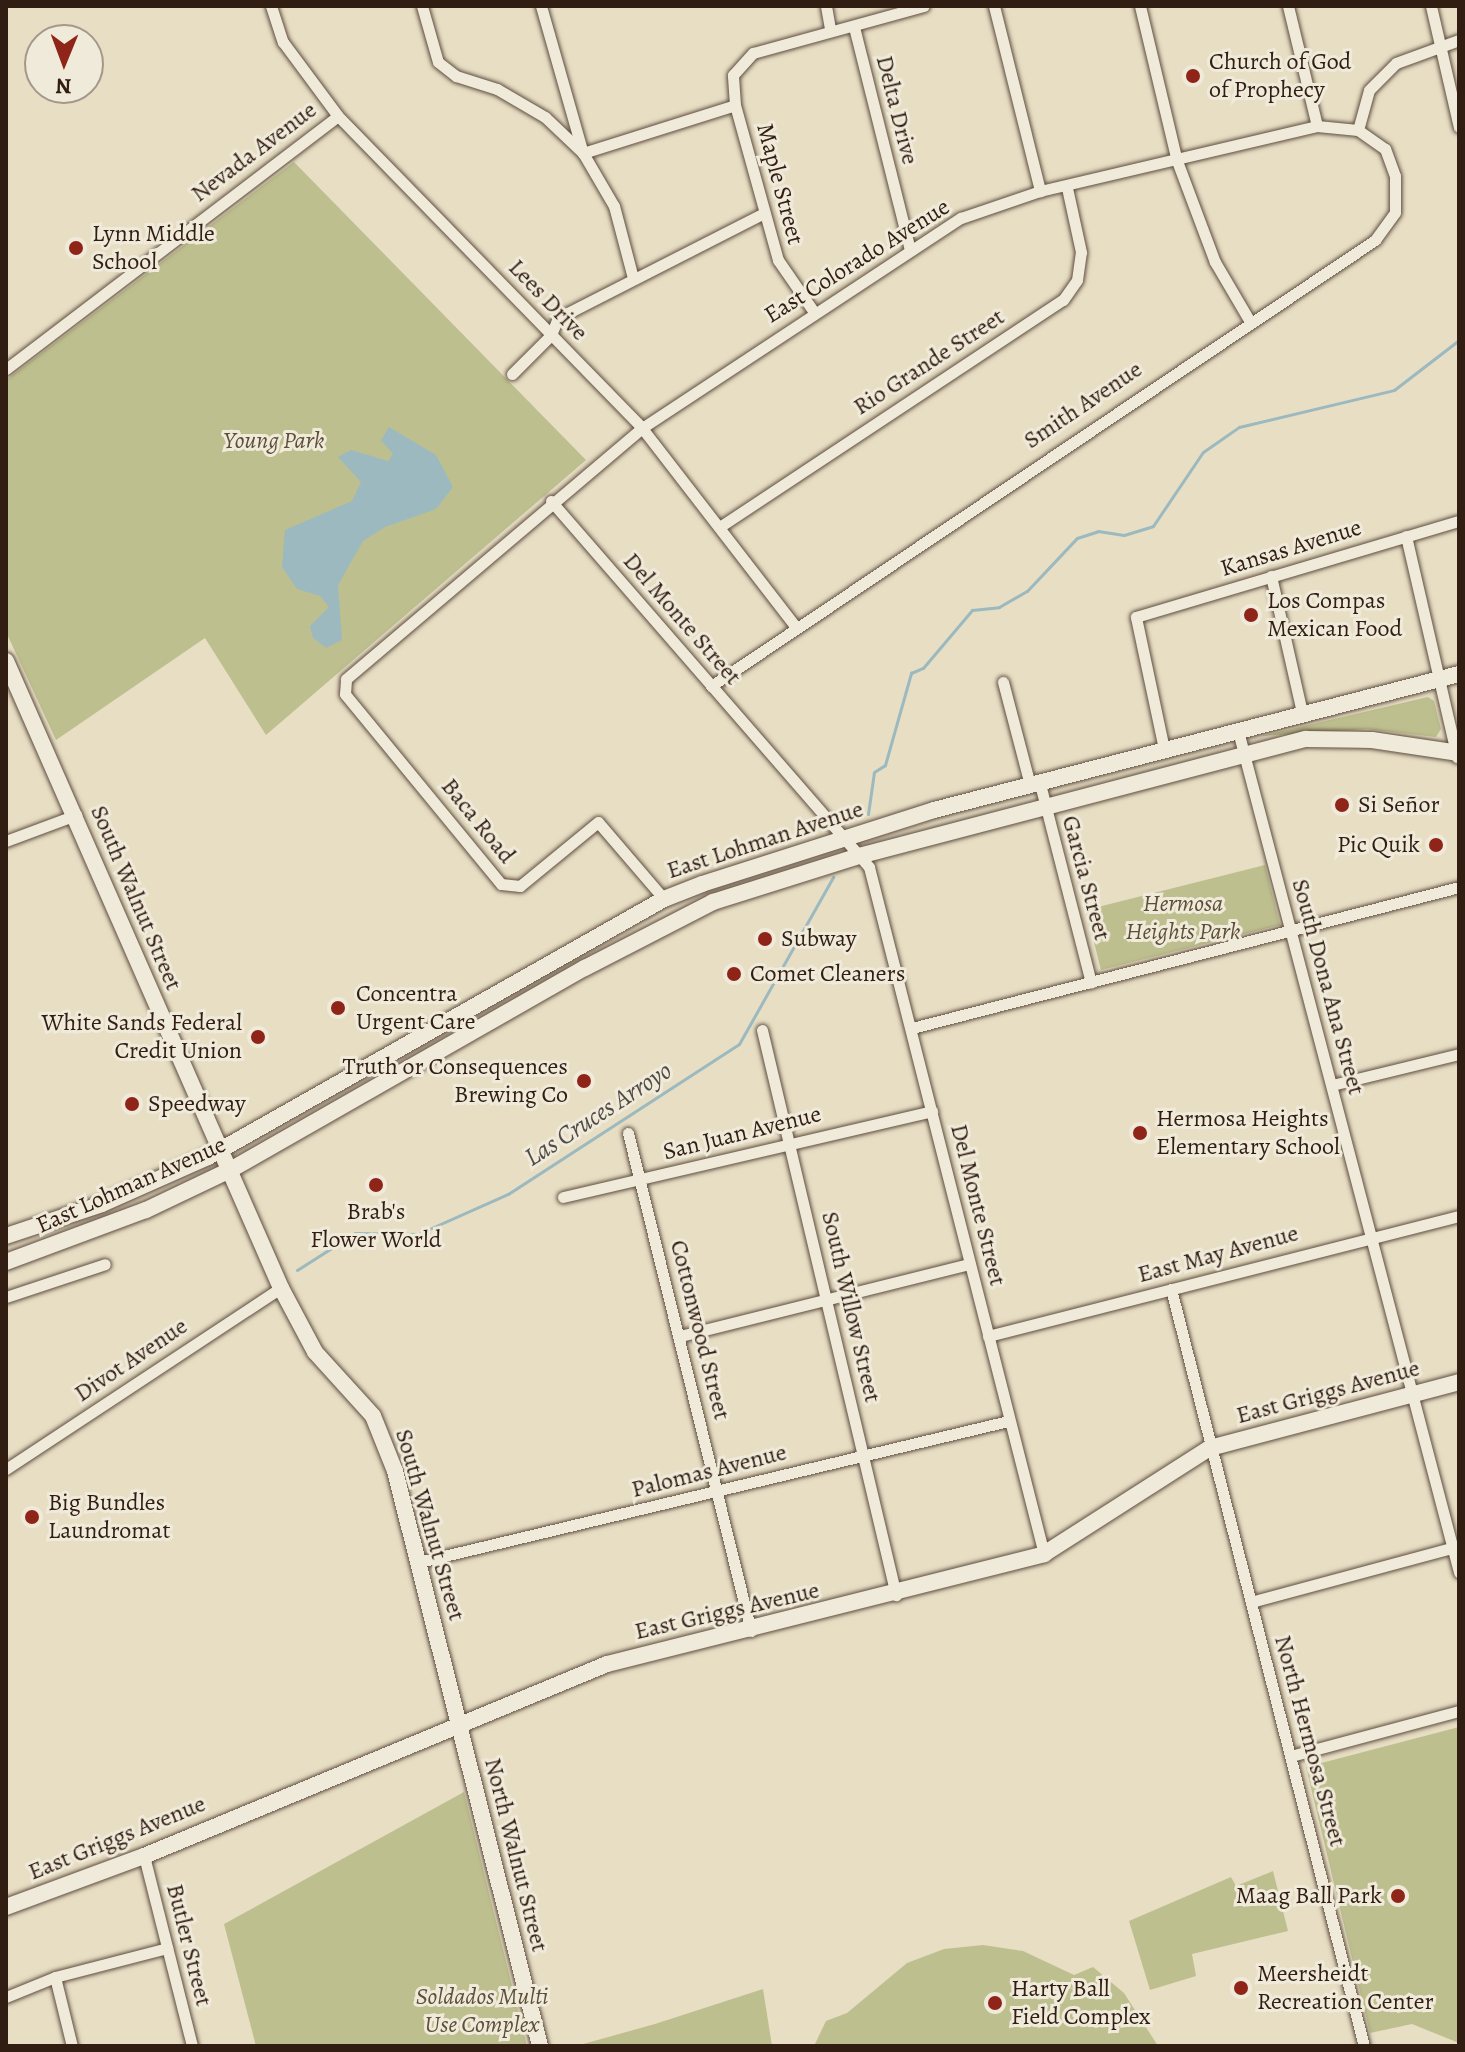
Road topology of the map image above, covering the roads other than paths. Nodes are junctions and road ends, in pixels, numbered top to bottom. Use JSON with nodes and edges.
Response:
{"nodes":[{"id":1,"x":271,"y":6,"type":"edge"},
{"id":2,"x":422,"y":6,"type":"edge"},
{"id":3,"x":541,"y":6,"type":"edge"},
{"id":4,"x":826,"y":6,"type":"edge"},
{"id":5,"x":924,"y":6,"type":"edge"},
{"id":6,"x":994,"y":6,"type":"edge"},
{"id":7,"x":1140,"y":6,"type":"edge"},
{"id":8,"x":1288,"y":6,"type":"edge"},
{"id":9,"x":1431,"y":6,"type":"edge"},
{"id":10,"x":854,"y":27,"type":"junction"},
{"id":11,"x":830,"y":28,"type":"junction"},
{"id":12,"x":1459,"y":40,"type":"edge"},
{"id":13,"x":1440,"y":44,"type":"junction"},
{"id":14,"x":735,"y":105,"type":"junction"},
{"id":15,"x":338,"y":116,"type":"junction"},
{"id":16,"x":1317,"y":126,"type":"junction"},
{"id":17,"x":1459,"y":127,"type":"edge"},
{"id":18,"x":1358,"y":130,"type":"junction"},
{"id":19,"x":583,"y":153,"type":"junction"},
{"id":20,"x":1177,"y":161,"type":"junction"},
{"id":21,"x":1067,"y":188,"type":"junction"},
{"id":22,"x":1040,"y":191,"type":"junction"},
{"id":23,"x":764,"y":213,"type":"junction"},
{"id":24,"x":910,"y":250,"type":"junction"},
{"id":25,"x":633,"y":278,"type":"junction"},
{"id":26,"x":814,"y":312,"type":"junction"},
{"id":27,"x":1249,"y":320,"type":"junction"},
{"id":28,"x":551,"y":335,"type":"junction"},
{"id":29,"x":6,"y":369,"type":"edge"},
{"id":30,"x":512,"y":374,"type":"dead end"},
{"id":31,"x":642,"y":428,"type":"junction"},
{"id":32,"x":551,"y":501,"type":"junction"},
{"id":33,"x":1459,"y":521,"type":"edge"},
{"id":34,"x":721,"y":526,"type":"junction"},
{"id":35,"x":1406,"y":536,"type":"junction"},
{"id":36,"x":1271,"y":576,"type":"junction"},
{"id":37,"x":796,"y":627,"type":"junction"},
{"id":38,"x":6,"y":661,"type":"edge"},
{"id":39,"x":1459,"y":674,"type":"edge"},
{"id":40,"x":1436,"y":679,"type":"junction"},
{"id":41,"x":1003,"y":682,"type":"dead end"},
{"id":42,"x":711,"y":686,"type":"junction"},
{"id":43,"x":344,"y":687,"type":"joint"},
{"id":44,"x":1302,"y":713,"type":"junction"},
{"id":45,"x":1238,"y":731,"type":"junction"},
{"id":46,"x":1164,"y":749,"type":"junction"},
{"id":47,"x":1245,"y":753,"type":"junction"},
{"id":48,"x":1457,"y":755,"type":"edge"},
{"id":49,"x":1035,"y":784,"type":"junction"},
{"id":50,"x":1045,"y":805,"type":"junction"},
{"id":51,"x":76,"y":815,"type":"junction"},
{"id":52,"x":844,"y":839,"type":"junction"},
{"id":53,"x":6,"y":841,"type":"edge"},
{"id":54,"x":864,"y":861,"type":"junction"},
{"id":55,"x":1459,"y":887,"type":"edge"},
{"id":56,"x":664,"y":899,"type":"junction"},
{"id":57,"x":1290,"y":931,"type":"junction"},
{"id":58,"x":1091,"y":983,"type":"junction"},
{"id":59,"x":912,"y":1028,"type":"junction"},
{"id":60,"x":762,"y":1030,"type":"dead end"},
{"id":61,"x":1459,"y":1054,"type":"edge"},
{"id":62,"x":1332,"y":1085,"type":"junction"},
{"id":63,"x":932,"y":1111,"type":"junction"},
{"id":64,"x":628,"y":1133,"type":"dead end"},
{"id":65,"x":789,"y":1144,"type":"junction"},
{"id":66,"x":223,"y":1150,"type":"junction"},
{"id":67,"x":232,"y":1169,"type":"junction"},
{"id":68,"x":641,"y":1181,"type":"junction"},
{"id":69,"x":563,"y":1197,"type":"dead end"},
{"id":70,"x":102,"y":1204,"type":"junction"},
{"id":71,"x":1459,"y":1216,"type":"edge"},
{"id":72,"x":111,"y":1223,"type":"junction"},
{"id":73,"x":6,"y":1236,"type":"edge"},
{"id":74,"x":1369,"y":1236,"type":"junction"},
{"id":75,"x":6,"y":1262,"type":"edge"},
{"id":76,"x":105,"y":1264,"type":"dead end"},
{"id":77,"x":969,"y":1264,"type":"junction"},
{"id":78,"x":281,"y":1288,"type":"junction"},
{"id":79,"x":1171,"y":1289,"type":"junction"},
{"id":80,"x":6,"y":1297,"type":"edge"},
{"id":81,"x":829,"y":1301,"type":"junction"},
{"id":82,"x":680,"y":1336,"type":"junction"},
{"id":83,"x":988,"y":1336,"type":"junction"},
{"id":84,"x":1459,"y":1382,"type":"edge"},
{"id":85,"x":1414,"y":1395,"type":"junction"},
{"id":86,"x":1008,"y":1421,"type":"junction"},
{"id":87,"x":1210,"y":1448,"type":"junction"},
{"id":88,"x":863,"y":1456,"type":"junction"},
{"id":89,"x":6,"y":1469,"type":"edge"},
{"id":90,"x":716,"y":1492,"type":"junction"},
{"id":91,"x":1456,"y":1547,"type":"edge"},
{"id":92,"x":1044,"y":1554,"type":"junction"},
{"id":93,"x":419,"y":1562,"type":"junction"},
{"id":94,"x":1459,"y":1572,"type":"edge"},
{"id":95,"x":896,"y":1595,"type":"junction"},
{"id":96,"x":1251,"y":1602,"type":"junction"},
{"id":97,"x":751,"y":1631,"type":"junction"},
{"id":98,"x":1459,"y":1711,"type":"edge"},
{"id":99,"x":457,"y":1722,"type":"junction"},
{"id":100,"x":1291,"y":1756,"type":"junction"},
{"id":101,"x":144,"y":1856,"type":"junction"},
{"id":102,"x":6,"y":1907,"type":"edge"},
{"id":103,"x":167,"y":1948,"type":"junction"},
{"id":104,"x":55,"y":1977,"type":"junction"},
{"id":105,"x":6,"y":1997,"type":"edge"},
{"id":106,"x":72,"y":2046,"type":"edge"},
{"id":107,"x":192,"y":2046,"type":"edge"},
{"id":108,"x":540,"y":2046,"type":"edge"},
{"id":109,"x":1364,"y":2046,"type":"edge"}],
"edges":[{"from":1,"to":15,"type":"street","name":"Lees Drive"},
{"from":2,"to":19,"type":"street"},
{"from":3,"to":19,"type":"street"},
{"from":4,"to":11,"type":"street"},
{"from":5,"to":10,"type":"street"},
{"from":6,"to":22,"type":"street"},
{"from":7,"to":20,"type":"street"},
{"from":8,"to":16,"type":"street"},
{"from":9,"to":13,"type":"street"},
{"from":10,"to":11,"type":"street"},
{"from":10,"to":24,"type":"street","name":"Delta Drive"},
{"from":11,"to":14,"type":"street"},
{"from":12,"to":13,"type":"street"},
{"from":13,"to":17,"type":"street"},
{"from":13,"to":18,"type":"street"},
{"from":14,"to":19,"type":"street"},
{"from":14,"to":23,"type":"street","name":"Maple Street"},
{"from":15,"to":28,"type":"street","name":"Lees Drive"},
{"from":15,"to":29,"type":"street","name":"Nevada Avenue"},
{"from":16,"to":18,"type":"street","name":"East Colorado Avenue"},
{"from":16,"to":20,"type":"street","name":"East Colorado Avenue"},
{"from":18,"to":27,"type":"street","name":"Smith Avenue"},
{"from":19,"to":25,"type":"street"},
{"from":20,"to":21,"type":"street","name":"East Colorado Avenue"},
{"from":20,"to":27,"type":"street"},
{"from":21,"to":22,"type":"street","name":"East Colorado Avenue"},
{"from":21,"to":34,"type":"street","name":"Rio Grande Street"},
{"from":22,"to":24,"type":"street","name":"East Colorado Avenue"},
{"from":23,"to":25,"type":"street"},
{"from":23,"to":26,"type":"street","name":"Maple Street"},
{"from":24,"to":26,"type":"street","name":"East Colorado Avenue"},
{"from":25,"to":28,"type":"street"},
{"from":26,"to":31,"type":"street","name":"East Colorado Avenue"},
{"from":27,"to":37,"type":"street","name":"Smith Avenue"},
{"from":28,"to":30,"type":"street"},
{"from":28,"to":31,"type":"street","name":"Lees Drive"},
{"from":31,"to":32,"type":"street","name":"East Colorado Avenue"},
{"from":31,"to":34,"type":"street","name":"Lees Drive"},
{"from":32,"to":42,"type":"street","name":"Del Monte Street"},
{"from":32,"to":43,"type":"street","name":"East Colorado Avenue"},
{"from":33,"to":35,"type":"street","name":"Kansas Avenue"},
{"from":34,"to":37,"type":"street","name":"Lees Drive"},
{"from":35,"to":36,"type":"street","name":"Kansas Avenue"},
{"from":35,"to":40,"type":"street"},
{"from":36,"to":44,"type":"street"},
{"from":36,"to":46,"type":"street","name":"Kansas Avenue"},
{"from":37,"to":42,"type":"street","name":"Smith Avenue"},
{"from":38,"to":51,"type":"main road","name":"South Walnut Street"},
{"from":39,"to":40,"type":"main road","name":"East Lohman Avenue"},
{"from":40,"to":44,"type":"main road","name":"East Lohman Avenue"},
{"from":40,"to":48,"type":"street"},
{"from":41,"to":49,"type":"street","name":"Garcia Street"},
{"from":42,"to":52,"type":"street","name":"Del Monte Street"},
{"from":43,"to":56,"type":"street","name":"Baca Road"},
{"from":44,"to":45,"type":"main road","name":"East Lohman Avenue"},
{"from":45,"to":46,"type":"main road","name":"East Lohman Avenue"},
{"from":45,"to":47,"type":"street","name":"South Dona Ana Street"},
{"from":46,"to":49,"type":"main road","name":"East Lohman Avenue"},
{"from":47,"to":48,"type":"main road","name":"East Lohman Avenue"},
{"from":47,"to":50,"type":"main road","name":"East Lohman Avenue"},
{"from":47,"to":57,"type":"street","name":"South Dona Ana Street"},
{"from":49,"to":50,"type":"street","name":"Garcia Street"},
{"from":49,"to":52,"type":"main road","name":"East Lohman Avenue"},
{"from":50,"to":54,"type":"main road","name":"East Lohman Avenue"},
{"from":50,"to":58,"type":"street","name":"Garcia Street"},
{"from":51,"to":53,"type":"street"},
{"from":51,"to":66,"type":"main road","name":"South Walnut Street"},
{"from":52,"to":54,"type":"street","name":"Del Monte Street"},
{"from":52,"to":56,"type":"main road","name":"East Lohman Avenue"},
{"from":54,"to":59,"type":"street","name":"Del Monte Street"},
{"from":54,"to":67,"type":"main road","name":"East Lohman Avenue"},
{"from":55,"to":57,"type":"street"},
{"from":56,"to":66,"type":"main road","name":"East Lohman Avenue"},
{"from":57,"to":58,"type":"street"},
{"from":57,"to":62,"type":"street","name":"South Dona Ana Street"},
{"from":58,"to":59,"type":"street"},
{"from":59,"to":63,"type":"street","name":"Del Monte Street"},
{"from":60,"to":65,"type":"street","name":"South Willow Street"},
{"from":61,"to":62,"type":"street"},
{"from":62,"to":74,"type":"street","name":"South Dona Ana Street"},
{"from":63,"to":65,"type":"street","name":"San Juan Avenue"},
{"from":63,"to":77,"type":"street","name":"Del Monte Street"},
{"from":64,"to":68,"type":"street","name":"Cottonwood Street"},
{"from":65,"to":68,"type":"street","name":"San Juan Avenue"},
{"from":65,"to":81,"type":"street","name":"South Willow Street"},
{"from":66,"to":67,"type":"main road","name":"South Walnut Street"},
{"from":66,"to":70,"type":"main road","name":"East Lohman Avenue"},
{"from":67,"to":72,"type":"main road","name":"East Lohman Avenue"},
{"from":67,"to":78,"type":"main road","name":"South Walnut Street"},
{"from":68,"to":69,"type":"street","name":"San Juan Avenue"},
{"from":68,"to":82,"type":"street","name":"Cottonwood Street"},
{"from":70,"to":72,"type":"main road"},
{"from":70,"to":73,"type":"main road","name":"East Lohman Avenue"},
{"from":71,"to":74,"type":"street","name":"East May Avenue"},
{"from":72,"to":75,"type":"main road","name":"East Lohman Avenue"},
{"from":74,"to":79,"type":"street","name":"East May Avenue"},
{"from":74,"to":85,"type":"street","name":"South Dona Ana Street"},
{"from":76,"to":80,"type":"street"},
{"from":77,"to":81,"type":"street"},
{"from":77,"to":83,"type":"street","name":"Del Monte Street"},
{"from":78,"to":89,"type":"street","name":"Divot Avenue"},
{"from":78,"to":93,"type":"main road","name":"South Walnut Street"},
{"from":79,"to":83,"type":"street","name":"East May Avenue"},
{"from":79,"to":87,"type":"street","name":"North Hermosa Street"},
{"from":81,"to":82,"type":"street"},
{"from":81,"to":88,"type":"street","name":"South Willow Street"},
{"from":82,"to":90,"type":"street","name":"Cottonwood Street"},
{"from":83,"to":86,"type":"street","name":"Del Monte Street"},
{"from":84,"to":85,"type":"main road","name":"East Griggs Avenue"},
{"from":85,"to":87,"type":"main road","name":"East Griggs Avenue"},
{"from":85,"to":91,"type":"street","name":"South Dona Ana Street"},
{"from":86,"to":88,"type":"street","name":"Palomas Avenue"},
{"from":86,"to":92,"type":"street","name":"Del Monte Street"},
{"from":87,"to":92,"type":"main road","name":"East Griggs Avenue"},
{"from":87,"to":96,"type":"street","name":"North Hermosa Street"},
{"from":88,"to":90,"type":"street","name":"Palomas Avenue"},
{"from":88,"to":95,"type":"street","name":"South Willow Street"},
{"from":90,"to":93,"type":"street","name":"Palomas Avenue"},
{"from":90,"to":97,"type":"street","name":"Cottonwood Street"},
{"from":91,"to":94,"type":"street","name":"South Dona Ana Street"},
{"from":91,"to":96,"type":"street"},
{"from":92,"to":95,"type":"main road","name":"East Griggs Avenue"},
{"from":93,"to":99,"type":"main road","name":"South Walnut Street"},
{"from":95,"to":97,"type":"main road","name":"East Griggs Avenue"},
{"from":96,"to":100,"type":"street","name":"North Hermosa Street"},
{"from":97,"to":99,"type":"main road","name":"East Griggs Avenue"},
{"from":98,"to":100,"type":"street"},
{"from":99,"to":101,"type":"main road","name":"East Griggs Avenue"},
{"from":99,"to":108,"type":"main road","name":"North Walnut Street"},
{"from":100,"to":109,"type":"street","name":"North Hermosa Street"},
{"from":101,"to":102,"type":"main road","name":"East Griggs Avenue"},
{"from":101,"to":103,"type":"street","name":"Butler Street"},
{"from":103,"to":104,"type":"street"},
{"from":103,"to":107,"type":"street","name":"Butler Street"},
{"from":104,"to":105,"type":"street"},
{"from":104,"to":106,"type":"street"}]}
